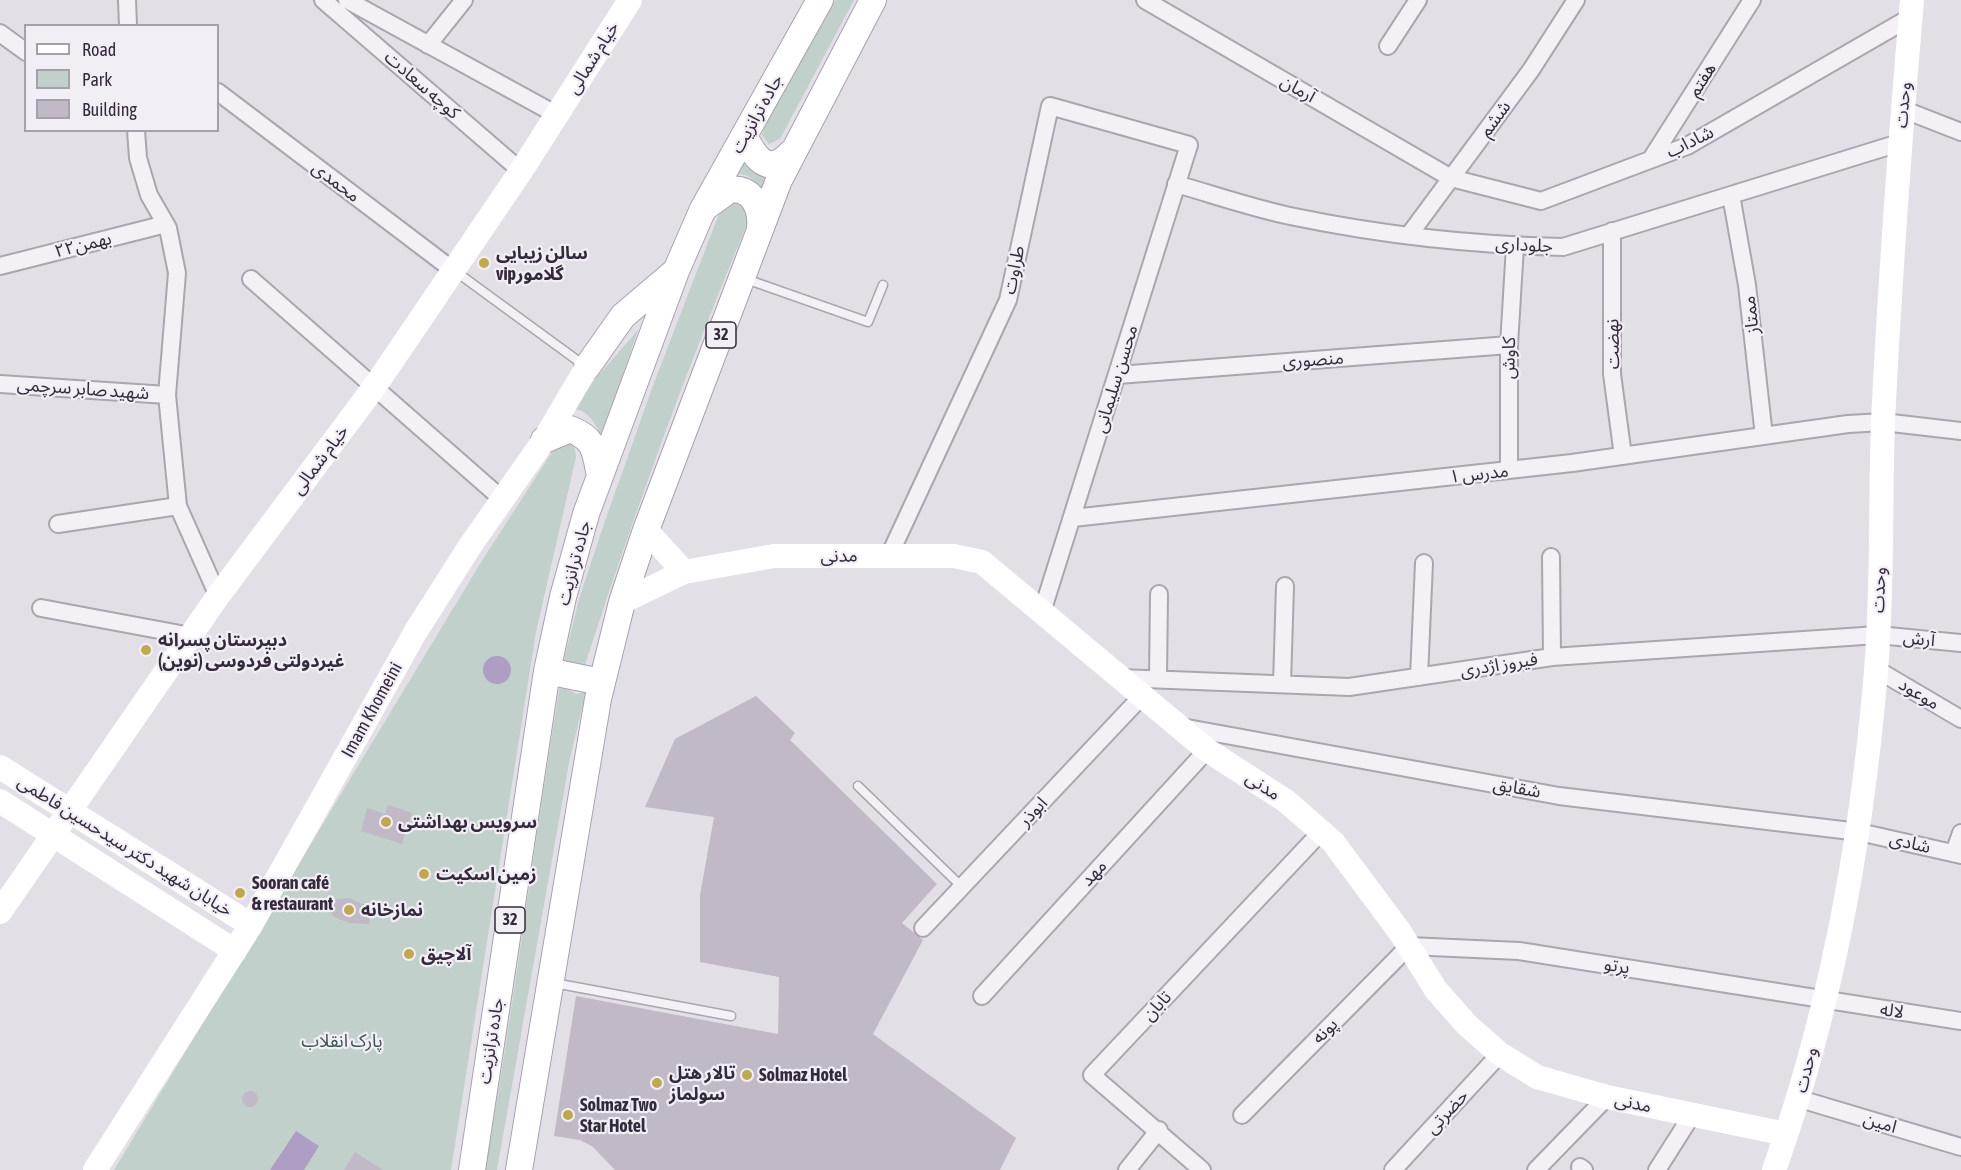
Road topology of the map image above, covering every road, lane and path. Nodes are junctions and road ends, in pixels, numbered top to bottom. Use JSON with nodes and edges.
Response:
{"nodes":[{"id":1,"x":127,"y":0,"type":"edge"},
{"id":2,"x":323,"y":0,"type":"edge"},
{"id":3,"x":347,"y":0,"type":"edge"},
{"id":4,"x":464,"y":0,"type":"edge"},
{"id":5,"x":630,"y":0,"type":"edge"},
{"id":6,"x":820,"y":0,"type":"edge"},
{"id":7,"x":873,"y":0,"type":"edge"},
{"id":8,"x":1145,"y":0,"type":"edge"},
{"id":9,"x":1418,"y":0,"type":"edge"},
{"id":10,"x":1576,"y":0,"type":"edge"},
{"id":11,"x":1752,"y":0,"type":"edge"},
{"id":12,"x":1912,"y":9,"type":"edge"},
{"id":13,"x":128,"y":24,"type":"edge"},
{"id":14,"x":0,"y":33,"type":"edge"},
{"id":15,"x":428,"y":45,"type":"junction"},
{"id":16,"x":1388,"y":46,"type":"dead end"},
{"id":17,"x":24,"y":51,"type":"edge"},
{"id":18,"x":219,"y":93,"type":"edge"},
{"id":19,"x":1902,"y":110,"type":"junction"},
{"id":20,"x":557,"y":115,"type":"junction"},
{"id":21,"x":135,"y":132,"type":"edge"},
{"id":22,"x":1961,"y":132,"type":"edge"},
{"id":23,"x":744,"y":136,"type":"junction"},
{"id":24,"x":1899,"y":143,"type":"junction"},
{"id":25,"x":1189,"y":145,"type":"joint"},
{"id":26,"x":791,"y":153,"type":"junction"},
{"id":27,"x":1651,"y":159,"type":"junction"},
{"id":28,"x":521,"y":171,"type":"junction"},
{"id":29,"x":1451,"y":178,"type":"junction"},
{"id":30,"x":1176,"y":184,"type":"junction"},
{"id":31,"x":1731,"y":195,"type":"junction"},
{"id":32,"x":703,"y":209,"type":"junction"},
{"id":33,"x":166,"y":224,"type":"junction"},
{"id":34,"x":760,"y":228,"type":"junction"},
{"id":35,"x":1612,"y":231,"type":"junction"},
{"id":36,"x":1409,"y":235,"type":"junction"},
{"id":37,"x":1515,"y":246,"type":"junction"},
{"id":38,"x":0,"y":266,"type":"edge"},
{"id":39,"x":454,"y":271,"type":"junction"},
{"id":40,"x":676,"y":271,"type":"junction"},
{"id":41,"x":743,"y":278,"type":"junction"},
{"id":42,"x":251,"y":279,"type":"dead end"},
{"id":43,"x":883,"y":285,"type":"dead end"},
{"id":44,"x":1509,"y":345,"type":"junction"},
{"id":45,"x":587,"y":367,"type":"junction"},
{"id":46,"x":1118,"y":375,"type":"junction"},
{"id":47,"x":0,"y":384,"type":"edge"},
{"id":48,"x":375,"y":386,"type":"junction"},
{"id":49,"x":167,"y":395,"type":"junction"},
{"id":50,"x":1883,"y":422,"type":"junction"},
{"id":51,"x":1961,"y":431,"type":"edge"},
{"id":52,"x":1764,"y":436,"type":"junction"},
{"id":53,"x":544,"y":440,"type":"junction"},
{"id":54,"x":1623,"y":456,"type":"junction"},
{"id":55,"x":1509,"y":471,"type":"junction"},
{"id":56,"x":600,"y":476,"type":"junction"},
{"id":57,"x":502,"y":499,"type":"junction"},
{"id":58,"x":178,"y":506,"type":"junction"},
{"id":59,"x":1073,"y":518,"type":"junction"},
{"id":60,"x":58,"y":524,"type":"dead end"},
{"id":61,"x":646,"y":530,"type":"junction"},
{"id":62,"x":889,"y":556,"type":"junction"},
{"id":63,"x":1551,"y":557,"type":"dead end"},
{"id":64,"x":1424,"y":562,"type":"dead end"},
{"id":65,"x":684,"y":572,"type":"junction"},
{"id":66,"x":1286,"y":586,"type":"dead end"},
{"id":67,"x":1159,"y":594,"type":"dead end"},
{"id":68,"x":218,"y":596,"type":"junction"},
{"id":69,"x":622,"y":602,"type":"junction"},
{"id":70,"x":41,"y":608,"type":"dead end"},
{"id":71,"x":1042,"y":612,"type":"junction"},
{"id":72,"x":1878,"y":635,"type":"junction"},
{"id":73,"x":190,"y":636,"type":"junction"},
{"id":74,"x":1961,"y":643,"type":"edge"},
{"id":75,"x":1552,"y":657,"type":"junction"},
{"id":76,"x":1876,"y":669,"type":"junction"},
{"id":77,"x":548,"y":671,"type":"junction"},
{"id":78,"x":1419,"y":677,"type":"junction"},
{"id":79,"x":601,"y":682,"type":"junction"},
{"id":80,"x":1282,"y":684,"type":"junction"},
{"id":81,"x":1150,"y":688,"type":"junction"},
{"id":82,"x":1961,"y":719,"type":"edge"},
{"id":83,"x":1179,"y":726,"type":"junction"},
{"id":84,"x":1207,"y":750,"type":"junction"},
{"id":85,"x":0,"y":767,"type":"edge"},
{"id":86,"x":858,"y":786,"type":"dead end"},
{"id":87,"x":0,"y":801,"type":"edge"},
{"id":88,"x":69,"y":812,"type":"junction"},
{"id":89,"x":1321,"y":832,"type":"junction"},
{"id":90,"x":1859,"y":832,"type":"junction"},
{"id":91,"x":1961,"y":833,"type":"edge"},
{"id":92,"x":53,"y":837,"type":"junction"},
{"id":93,"x":1957,"y":854,"type":"edge"},
{"id":94,"x":962,"y":887,"type":"junction"},
{"id":95,"x":0,"y":912,"type":"edge"},
{"id":96,"x":251,"y":925,"type":"junction"},
{"id":97,"x":923,"y":928,"type":"dead end"},
{"id":98,"x":1409,"y":946,"type":"junction"},
{"id":99,"x":235,"y":951,"type":"junction"},
{"id":100,"x":551,"y":982,"type":"junction"},
{"id":101,"x":982,"y":996,"type":"dead end"},
{"id":102,"x":1823,"y":1000,"type":"junction"},
{"id":103,"x":731,"y":1016,"type":"dead end"},
{"id":104,"x":1961,"y":1021,"type":"edge"},
{"id":105,"x":1500,"y":1054,"type":"junction"},
{"id":106,"x":1607,"y":1097,"type":"junction"},
{"id":107,"x":1800,"y":1099,"type":"junction"},
{"id":108,"x":1692,"y":1114,"type":"junction"},
{"id":109,"x":1242,"y":1115,"type":"dead end"},
{"id":110,"x":1159,"y":1130,"type":"junction"},
{"id":111,"x":1786,"y":1134,"type":"junction"},
{"id":112,"x":1961,"y":1147,"type":"edge"},
{"id":113,"x":95,"y":1170,"type":"edge"},
{"id":114,"x":472,"y":1170,"type":"edge"},
{"id":115,"x":519,"y":1170,"type":"edge"},
{"id":116,"x":1127,"y":1170,"type":"edge"},
{"id":117,"x":1202,"y":1170,"type":"edge"},
{"id":118,"x":1393,"y":1170,"type":"edge"},
{"id":119,"x":1536,"y":1170,"type":"edge"},
{"id":120,"x":1657,"y":1170,"type":"edge"},
{"id":121,"x":1774,"y":1170,"type":"edge"}],
"edges":[{"from":1,"to":13,"type":"street"},
{"from":2,"to":28,"type":"street","name":"کوچه سعادت"},
{"from":3,"to":15,"type":"street"},
{"from":4,"to":15,"type":"street"},
{"from":5,"to":20,"type":"street","name":"خیام شمالی"},
{"from":6,"to":23,"type":"main road","name":"جاده ترانزیت","number":"32"},
{"from":7,"to":26,"type":"main road","number":"32"},
{"from":8,"to":29,"type":"street","name":"آرمان"},
{"from":9,"to":16,"type":"street"},
{"from":10,"to":29,"type":"street","name":"ششم"},
{"from":11,"to":27,"type":"street","name":"هفتم"},
{"from":12,"to":19,"type":"street","name":"وحدت"},
{"from":12,"to":27,"type":"street","name":"شاداب"},
{"from":14,"to":17,"type":"street"},
{"from":15,"to":20,"type":"street"},
{"from":18,"to":39,"type":"street","name":"محمدی"},
{"from":19,"to":22,"type":"street"},
{"from":19,"to":24,"type":"street","name":"وحدت"},
{"from":20,"to":28,"type":"street","name":"خیام شمالی"},
{"from":21,"to":33,"type":"street"},
{"from":23,"to":26,"type":"main road"},
{"from":23,"to":32,"type":"main road","name":"جاده ترانزیت","number":"32"},
{"from":24,"to":31,"type":"street","name":"جلوداری"},
{"from":24,"to":50,"type":"street","name":"وحدت"},
{"from":25,"to":30,"type":"street","name":"محسن سلیمانی"},
{"from":25,"to":62,"type":"street","name":"طراوت"},
{"from":26,"to":34,"type":"main road","number":"32"},
{"from":27,"to":29,"type":"street","name":"شاداب"},
{"from":28,"to":39,"type":"street","name":"خیام شمالی"},
{"from":29,"to":36,"type":"street","name":"ششم"},
{"from":30,"to":36,"type":"street","name":"جلوداری"},
{"from":30,"to":46,"type":"street","name":"محسن سلیمانی"},
{"from":31,"to":35,"type":"street","name":"جلوداری"},
{"from":31,"to":52,"type":"street","name":"ممتاز"},
{"from":32,"to":34,"type":"main road"},
{"from":32,"to":40,"type":"main road","name":"جاده ترانزیت","number":"32"},
{"from":33,"to":38,"type":"street","name":"۲۲بهمن"},
{"from":33,"to":49,"type":"street"},
{"from":34,"to":41,"type":"main road","number":"32"},
{"from":35,"to":37,"type":"street","name":"جلوداری"},
{"from":35,"to":54,"type":"street","name":"نهضت"},
{"from":36,"to":37,"type":"street","name":"جلوداری"},
{"from":37,"to":44,"type":"street","name":"کاوش"},
{"from":39,"to":45,"type":"lane"},
{"from":39,"to":48,"type":"street","name":"خیام شمالی"},
{"from":40,"to":45,"type":"main road","name":"Imam Khomeini"},
{"from":40,"to":56,"type":"main road","name":"جاده ترانزیت","number":"32"},
{"from":41,"to":43,"type":"lane"},
{"from":41,"to":61,"type":"main road","number":"32"},
{"from":42,"to":48,"type":"street"},
{"from":44,"to":46,"type":"street","name":"منصوری"},
{"from":44,"to":55,"type":"street","name":"کاوش"},
{"from":45,"to":53,"type":"street","name":"Imam Khomeini"},
{"from":46,"to":59,"type":"street","name":"محسن سلیمانی"},
{"from":47,"to":49,"type":"street","name":"شهید صابر سرچمی"},
{"from":48,"to":57,"type":"street"},
{"from":48,"to":68,"type":"street","name":"خیام شمالی"},
{"from":49,"to":58,"type":"street"},
{"from":50,"to":51,"type":"street","name":"مدرس ۱"},
{"from":50,"to":52,"type":"street","name":"مدرس ۱"},
{"from":50,"to":72,"type":"street","name":"وحدت"},
{"from":52,"to":54,"type":"street","name":"مدرس ۱"},
{"from":53,"to":56,"type":"main road"},
{"from":53,"to":57,"type":"street","name":"Imam Khomeini"},
{"from":54,"to":55,"type":"street","name":"مدرس ۱"},
{"from":55,"to":59,"type":"street","name":"مدرس ۱"},
{"from":56,"to":77,"type":"main road","name":"جاده ترانزیت","number":"32"},
{"from":57,"to":96,"type":"street","name":"Imam Khomeini"},
{"from":58,"to":60,"type":"street"},
{"from":58,"to":68,"type":"street"},
{"from":59,"to":71,"type":"street","name":"محسن سلیمانی"},
{"from":61,"to":65,"type":"street"},
{"from":61,"to":69,"type":"main road","number":"32"},
{"from":62,"to":65,"type":"street","name":"مدنی"},
{"from":62,"to":71,"type":"street","name":"مدنی"},
{"from":63,"to":75,"type":"street"},
{"from":64,"to":78,"type":"street"},
{"from":65,"to":69,"type":"street","name":"مدنی"},
{"from":66,"to":80,"type":"street"},
{"from":67,"to":81,"type":"street"},
{"from":68,"to":73,"type":"street","name":"خیام شمالی"},
{"from":69,"to":79,"type":"main road","number":"32"},
{"from":70,"to":73,"type":"street"},
{"from":71,"to":81,"type":"street","name":"مدنی"},
{"from":72,"to":74,"type":"street","name":"آرش"},
{"from":72,"to":75,"type":"street","name":"فیروز اژدری"},
{"from":72,"to":76,"type":"street","name":"وحدت"},
{"from":73,"to":88,"type":"street","name":"خیام شمالی"},
{"from":75,"to":78,"type":"street","name":"فیروز اژدری"},
{"from":76,"to":82,"type":"street","name":"موعود"},
{"from":76,"to":90,"type":"street","name":"وحدت"},
{"from":77,"to":79,"type":"main road"},
{"from":77,"to":114,"type":"main road","name":"جاده ترانزیت","number":"32"},
{"from":78,"to":80,"type":"street","name":"فیروز اژدری"},
{"from":79,"to":100,"type":"main road","number":"32"},
{"from":80,"to":81,"type":"street","name":"فیروز اژدری"},
{"from":81,"to":83,"type":"street","name":"مدنی"},
{"from":81,"to":94,"type":"street","name":"ابوذر"},
{"from":83,"to":84,"type":"street","name":"مدنی"},
{"from":83,"to":90,"type":"street","name":"شقایق"},
{"from":84,"to":89,"type":"street","name":"مدنی"},
{"from":84,"to":101,"type":"street","name":"مهد"},
{"from":85,"to":88,"type":"street","name":"خیابان شهید دکتر سیدحسین فاطمی"},
{"from":86,"to":94,"type":"lane"},
{"from":87,"to":92,"type":"street","name":"خیابان شهید دکتر سیدحسین فاطمی"},
{"from":88,"to":92,"type":"street","name":"خیام شمالی"},
{"from":88,"to":96,"type":"street","name":"خیابان شهید دکتر سیدحسین فاطمی"},
{"from":89,"to":98,"type":"street","name":"مدنی"},
{"from":89,"to":110,"type":"street","name":"تابان"},
{"from":90,"to":93,"type":"street","name":"شادی"},
{"from":90,"to":102,"type":"street","name":"وحدت"},
{"from":91,"to":93,"type":"street"},
{"from":92,"to":95,"type":"street","name":"خیام شمالی"},
{"from":92,"to":99,"type":"street","name":"خیابان شهید دکتر سیدحسین فاطمی"},
{"from":94,"to":97,"type":"street","name":"ابوذر"},
{"from":96,"to":99,"type":"street","name":"Imam Khomeini"},
{"from":98,"to":102,"type":"street","name":"پرتو"},
{"from":98,"to":105,"type":"street","name":"مدنی"},
{"from":98,"to":109,"type":"street","name":"پونه"},
{"from":99,"to":113,"type":"street","name":"Imam Khomeini"},
{"from":100,"to":103,"type":"lane"},
{"from":100,"to":115,"type":"main road","number":"32"},
{"from":102,"to":104,"type":"street","name":"لاله"},
{"from":102,"to":107,"type":"street","name":"وحدت"},
{"from":105,"to":106,"type":"street","name":"مدنی"},
{"from":105,"to":118,"type":"street","name":"حضرتی"},
{"from":106,"to":108,"type":"street","name":"مدنی"},
{"from":106,"to":119,"type":"street"},
{"from":107,"to":111,"type":"street","name":"وحدت"},
{"from":107,"to":112,"type":"street","name":"امین"},
{"from":108,"to":111,"type":"street","name":"مدنی"},
{"from":108,"to":120,"type":"street"},
{"from":110,"to":116,"type":"street"},
{"from":110,"to":117,"type":"street","name":"تابان"},
{"from":111,"to":121,"type":"street","name":"وحدت"}]}
